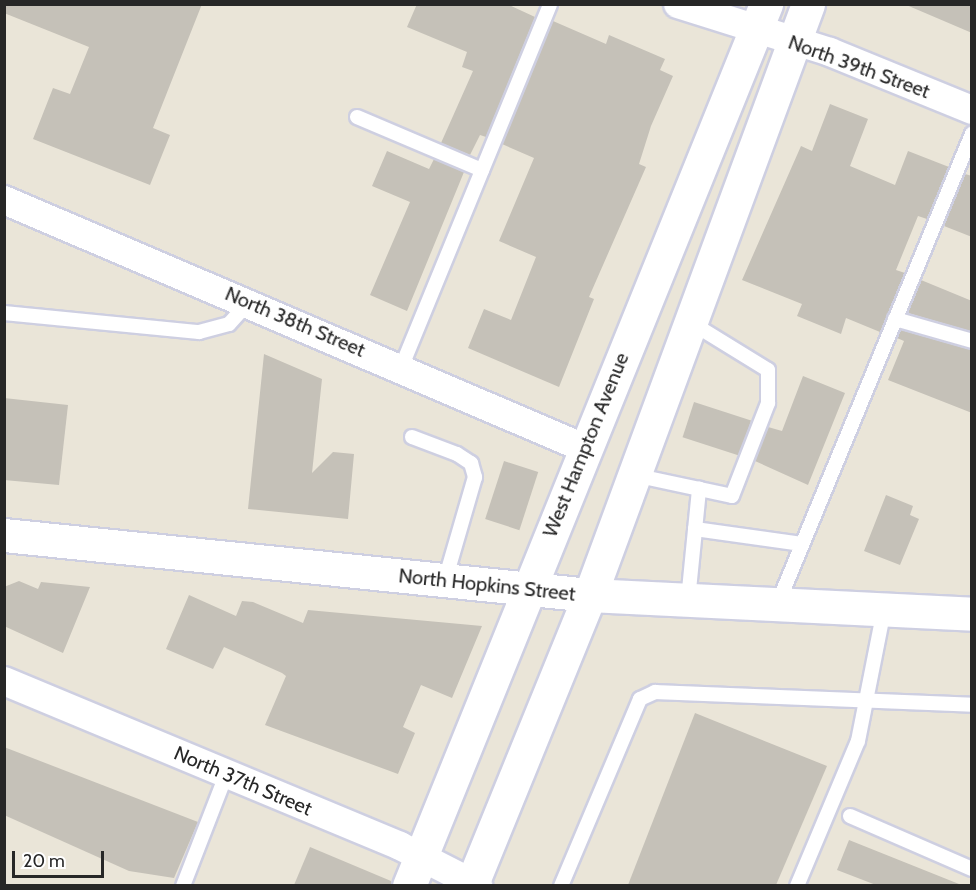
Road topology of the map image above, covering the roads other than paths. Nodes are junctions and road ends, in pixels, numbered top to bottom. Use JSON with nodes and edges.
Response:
{"nodes":[{"id":1,"x":550,"y":4,"type":"edge"},
{"id":2,"x":678,"y":4,"type":"edge"},
{"id":3,"x":808,"y":4,"type":"edge"},
{"id":4,"x":760,"y":18,"type":"edge"},
{"id":5,"x":792,"y":42,"type":"junction"},
{"id":6,"x":972,"y":110,"type":"edge"},
{"id":7,"x":357,"y":117,"type":"dead end"},
{"id":8,"x":972,"y":134,"type":"edge"},
{"id":9,"x":482,"y":170,"type":"junction"},
{"id":10,"x":4,"y":200,"type":"edge"},
{"id":11,"x":249,"y":302,"type":"junction"},
{"id":12,"x":4,"y":313,"type":"edge"},
{"id":13,"x":895,"y":319,"type":"junction"},
{"id":14,"x":688,"y":321,"type":"junction"},
{"id":15,"x":972,"y":341,"type":"edge"},
{"id":16,"x":401,"y":368,"type":"junction"},
{"id":17,"x":412,"y":437,"type":"dead end"},
{"id":18,"x":584,"y":448,"type":"junction"},
{"id":19,"x":633,"y":475,"type":"junction"},
{"id":20,"x":699,"y":489,"type":"junction"},
{"id":21,"x":695,"y":529,"type":"junction"},
{"id":22,"x":4,"y":535,"type":"edge"},
{"id":23,"x":802,"y":544,"type":"junction"},
{"id":24,"x":445,"y":581,"type":"junction"},
{"id":25,"x":529,"y":590,"type":"junction"},
{"id":26,"x":590,"y":595,"type":"junction"},
{"id":27,"x":688,"y":600,"type":"junction"},
{"id":28,"x":777,"y":605,"type":"junction"},
{"id":29,"x":884,"y":610,"type":"junction"},
{"id":30,"x":972,"y":614,"type":"edge"},
{"id":31,"x":4,"y":681,"type":"edge"},
{"id":32,"x":868,"y":701,"type":"junction"},
{"id":33,"x":972,"y":705,"type":"edge"},
{"id":34,"x":226,"y":774,"type":"junction"},
{"id":35,"x":850,"y":816,"type":"dead end"},
{"id":36,"x":972,"y":869,"type":"edge"},
{"id":37,"x":415,"y":871,"type":"edge"},
{"id":38,"x":474,"y":884,"type":"edge"},
{"id":39,"x":183,"y":885,"type":"edge"},
{"id":40,"x":563,"y":885,"type":"edge"},
{"id":41,"x":797,"y":885,"type":"edge"}],
"edges":[{"from":1,"to":9,"type":"lane"},
{"from":2,"to":4,"type":"street","name":"North 39th Street"},
{"from":3,"to":5,"type":"main road"},
{"from":4,"to":5,"type":"street","name":"North 39th Street"},
{"from":4,"to":18,"type":"main road","name":"West Hampton Avenue"},
{"from":5,"to":6,"type":"street","name":"North 39th Street"},
{"from":5,"to":14,"type":"main road"},
{"from":7,"to":9,"type":"lane"},
{"from":8,"to":13,"type":"lane"},
{"from":9,"to":16,"type":"lane"},
{"from":10,"to":11,"type":"street","name":"North 38th Street"},
{"from":11,"to":12,"type":"lane"},
{"from":11,"to":16,"type":"street","name":"North 38th Street"},
{"from":13,"to":15,"type":"lane"},
{"from":13,"to":23,"type":"lane"},
{"from":14,"to":19,"type":"main road"},
{"from":14,"to":20,"type":"lane"},
{"from":16,"to":18,"type":"street","name":"North 38th Street"},
{"from":17,"to":24,"type":"lane"},
{"from":18,"to":25,"type":"main road","name":"West Hampton Avenue"},
{"from":19,"to":20,"type":"lane"},
{"from":19,"to":26,"type":"main road"},
{"from":20,"to":21,"type":"lane"},
{"from":21,"to":23,"type":"lane"},
{"from":21,"to":27,"type":"lane"},
{"from":22,"to":24,"type":"main road","name":"North Hopkins Street"},
{"from":23,"to":28,"type":"lane"},
{"from":24,"to":25,"type":"main road","name":"North Hopkins Street"},
{"from":25,"to":26,"type":"main road","name":"North Hopkins Street"},
{"from":25,"to":37,"type":"main road","name":"West Hampton Avenue"},
{"from":26,"to":27,"type":"main road","name":"North Hopkins Street"},
{"from":26,"to":38,"type":"main road"},
{"from":27,"to":28,"type":"main road","name":"North Hopkins Street"},
{"from":28,"to":29,"type":"main road","name":"North Hopkins Street"},
{"from":29,"to":30,"type":"main road","name":"North Hopkins Street"},
{"from":29,"to":32,"type":"lane"},
{"from":31,"to":34,"type":"street","name":"North 37th Street"},
{"from":32,"to":33,"type":"lane"},
{"from":32,"to":40,"type":"lane"},
{"from":32,"to":41,"type":"lane"},
{"from":34,"to":37,"type":"street","name":"North 37th Street"},
{"from":34,"to":39,"type":"lane"},
{"from":35,"to":36,"type":"lane"},
{"from":37,"to":38,"type":"street","name":"North 37th Street"}]}
